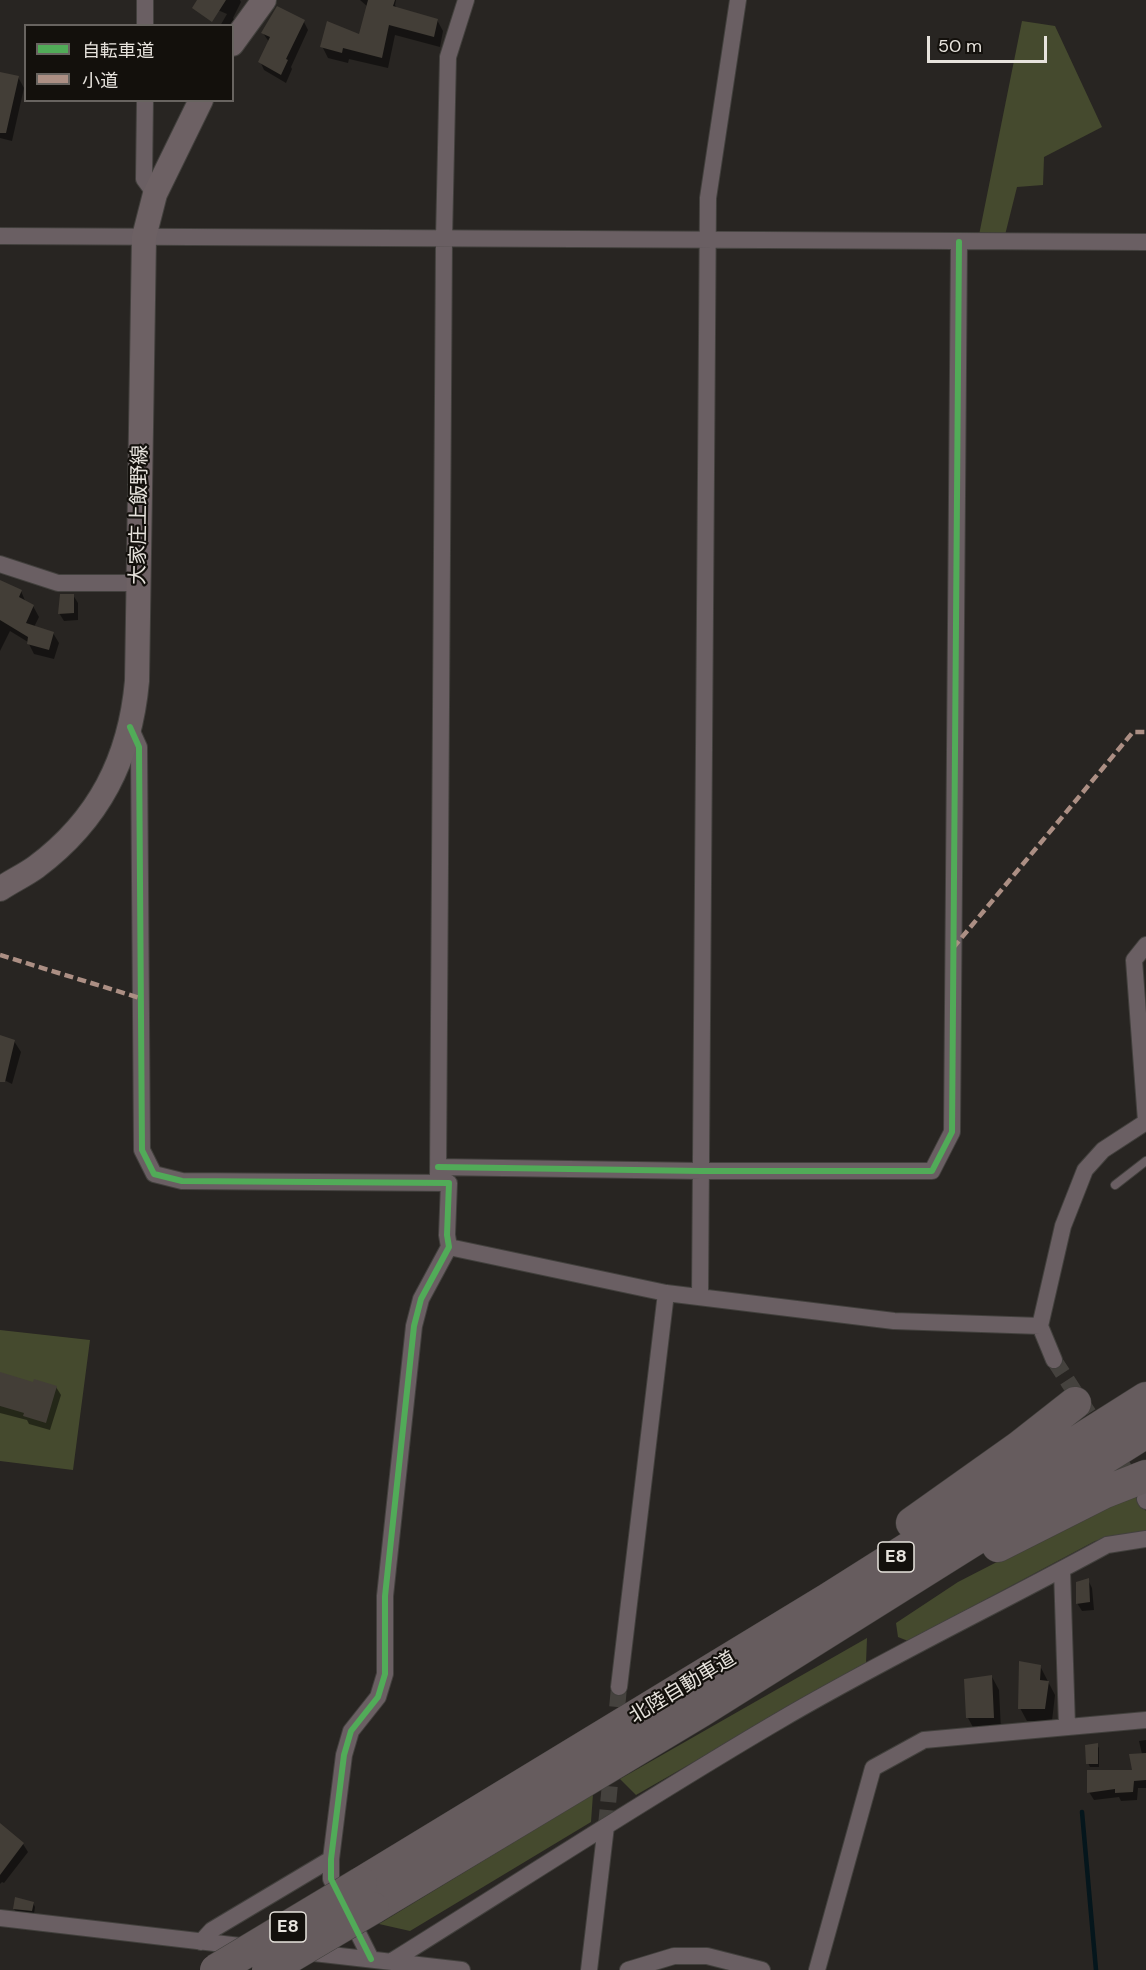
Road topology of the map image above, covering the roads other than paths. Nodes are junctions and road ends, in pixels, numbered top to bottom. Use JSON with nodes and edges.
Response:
{"nodes":[{"id":1,"x":145,"y":0,"type":"edge"},
{"id":2,"x":264,"y":0,"type":"edge"},
{"id":3,"x":466,"y":0,"type":"edge"},
{"id":4,"x":738,"y":0,"type":"edge"},
{"id":5,"x":145,"y":24,"type":"edge"},
{"id":6,"x":234,"y":41,"type":"edge"},
{"id":7,"x":145,"y":102,"type":"edge"},
{"id":8,"x":200,"y":102,"type":"edge"},
{"id":9,"x":155,"y":194,"type":"junction"},
{"id":10,"x":0,"y":236,"type":"edge"},
{"id":11,"x":144,"y":237,"type":"junction"},
{"id":12,"x":444,"y":239,"type":"junction"},
{"id":13,"x":708,"y":241,"type":"junction"},
{"id":14,"x":959,"y":242,"type":"junction"},
{"id":15,"x":1146,"y":242,"type":"edge"},
{"id":16,"x":0,"y":564,"type":"edge"},
{"id":17,"x":139,"y":583,"type":"junction"},
{"id":18,"x":130,"y":728,"type":"junction"},
{"id":19,"x":0,"y":889,"type":"edge"},
{"id":20,"x":1146,"y":945,"type":"edge"},
{"id":21,"x":1146,"y":1121,"type":"edge"},
{"id":22,"x":1146,"y":1161,"type":"edge"},
{"id":23,"x":701,"y":1171,"type":"junction"},
{"id":24,"x":438,"y":1175,"type":"junction"},
{"id":25,"x":1115,"y":1185,"type":"dead end"},
{"id":26,"x":449,"y":1247,"type":"junction"},
{"id":27,"x":666,"y":1293,"type":"junction"},
{"id":28,"x":700,"y":1296,"type":"junction"},
{"id":29,"x":1040,"y":1326,"type":"junction"},
{"id":30,"x":1054,"y":1360,"type":"tunnel mouth"},
{"id":31,"x":1146,"y":1398,"type":"edge"},
{"id":32,"x":1075,"y":1403,"type":"dead end"},
{"id":33,"x":1146,"y":1432,"type":"edge"},
{"id":34,"x":1146,"y":1492,"type":"edge"},
{"id":35,"x":1146,"y":1539,"type":"edge"},
{"id":36,"x":1062,"y":1570,"type":"junction"},
{"id":37,"x":619,"y":1687,"type":"tunnel mouth"},
{"id":38,"x":701,"y":1711,"type":"junction"},
{"id":39,"x":644,"y":1712,"type":"junction"},
{"id":40,"x":1146,"y":1720,"type":"edge"},
{"id":41,"x":1067,"y":1726,"type":"junction"},
{"id":42,"x":606,"y":1826,"type":"junction"},
{"id":43,"x":331,"y":1859,"type":"junction"},
{"id":44,"x":367,"y":1895,"type":"junction"},
{"id":45,"x":0,"y":1918,"type":"edge"},
{"id":46,"x":201,"y":1942,"type":"junction"},
{"id":47,"x":371,"y":1959,"type":"junction"},
{"id":48,"x":392,"y":1961,"type":"junction"},
{"id":49,"x":216,"y":1970,"type":"edge"},
{"id":50,"x":268,"y":1970,"type":"edge"},
{"id":51,"x":348,"y":1970,"type":"edge"},
{"id":52,"x":462,"y":1970,"type":"edge"},
{"id":53,"x":590,"y":1970,"type":"edge"},
{"id":54,"x":628,"y":1970,"type":"edge"},
{"id":55,"x":762,"y":1970,"type":"edge"},
{"id":56,"x":817,"y":1970,"type":"edge"}],
"edges":[{"from":1,"to":5,"type":"street"},
{"from":2,"to":6,"type":"main road"},
{"from":3,"to":12,"type":"street"},
{"from":4,"to":13,"type":"street"},
{"from":7,"to":9,"type":"street"},
{"from":8,"to":9,"type":"main road","name":"大家庄上飯野線"},
{"from":9,"to":11,"type":"main road","name":"大家庄上飯野線"},
{"from":10,"to":11,"type":"street"},
{"from":11,"to":12,"type":"street"},
{"from":11,"to":17,"type":"main road","name":"大家庄上飯野線"},
{"from":12,"to":13,"type":"street"},
{"from":12,"to":24,"type":"street"},
{"from":13,"to":14,"type":"street"},
{"from":13,"to":23,"type":"street"},
{"from":14,"to":15,"type":"street"},
{"from":14,"to":23,"type":"street"},
{"from":16,"to":17,"type":"street"},
{"from":17,"to":18,"type":"main road","name":"大家庄上飯野線"},
{"from":18,"to":19,"type":"main road","name":"大家庄上飯野線"},
{"from":18,"to":24,"type":"street"},
{"from":20,"to":21,"type":"street"},
{"from":21,"to":29,"type":"street"},
{"from":22,"to":25,"type":"lane"},
{"from":23,"to":24,"type":"street"},
{"from":23,"to":28,"type":"street"},
{"from":24,"to":26,"type":"street"},
{"from":26,"to":27,"type":"street"},
{"from":26,"to":43,"type":"street"},
{"from":27,"to":28,"type":"street"},
{"from":27,"to":37,"type":"street"},
{"from":28,"to":29,"type":"street"},
{"from":29,"to":30,"type":"street"},
{"from":31,"to":39,"type":"highway","name":"北陸自動車道","number":"E8"},
{"from":32,"to":39,"type":"highway"},
{"from":33,"to":38,"type":"highway","name":"北陸自動車道","number":"E8"},
{"from":34,"to":38,"type":"highway"},
{"from":35,"to":36,"type":"street"},
{"from":36,"to":41,"type":"street"},
{"from":36,"to":42,"type":"street"},
{"from":38,"to":44,"type":"highway","name":"北陸自動車道","number":"E8"},
{"from":39,"to":44,"type":"highway","name":"北陸自動車道","number":"E8"},
{"from":40,"to":41,"type":"street"},
{"from":41,"to":56,"type":"street"},
{"from":42,"to":48,"type":"street"},
{"from":42,"to":53,"type":"street"},
{"from":43,"to":46,"type":"street"},
{"from":43,"to":47,"type":"street"},
{"from":44,"to":49,"type":"highway","name":"北陸自動車道","number":"E8","bridge":true},
{"from":44,"to":50,"type":"highway","name":"北陸自動車道","number":"E8","bridge":true},
{"from":45,"to":46,"type":"street"},
{"from":46,"to":47,"type":"street"},
{"from":47,"to":48,"type":"street"},
{"from":47,"to":51,"type":"street"},
{"from":48,"to":52,"type":"street"},
{"from":54,"to":55,"type":"street"}]}
